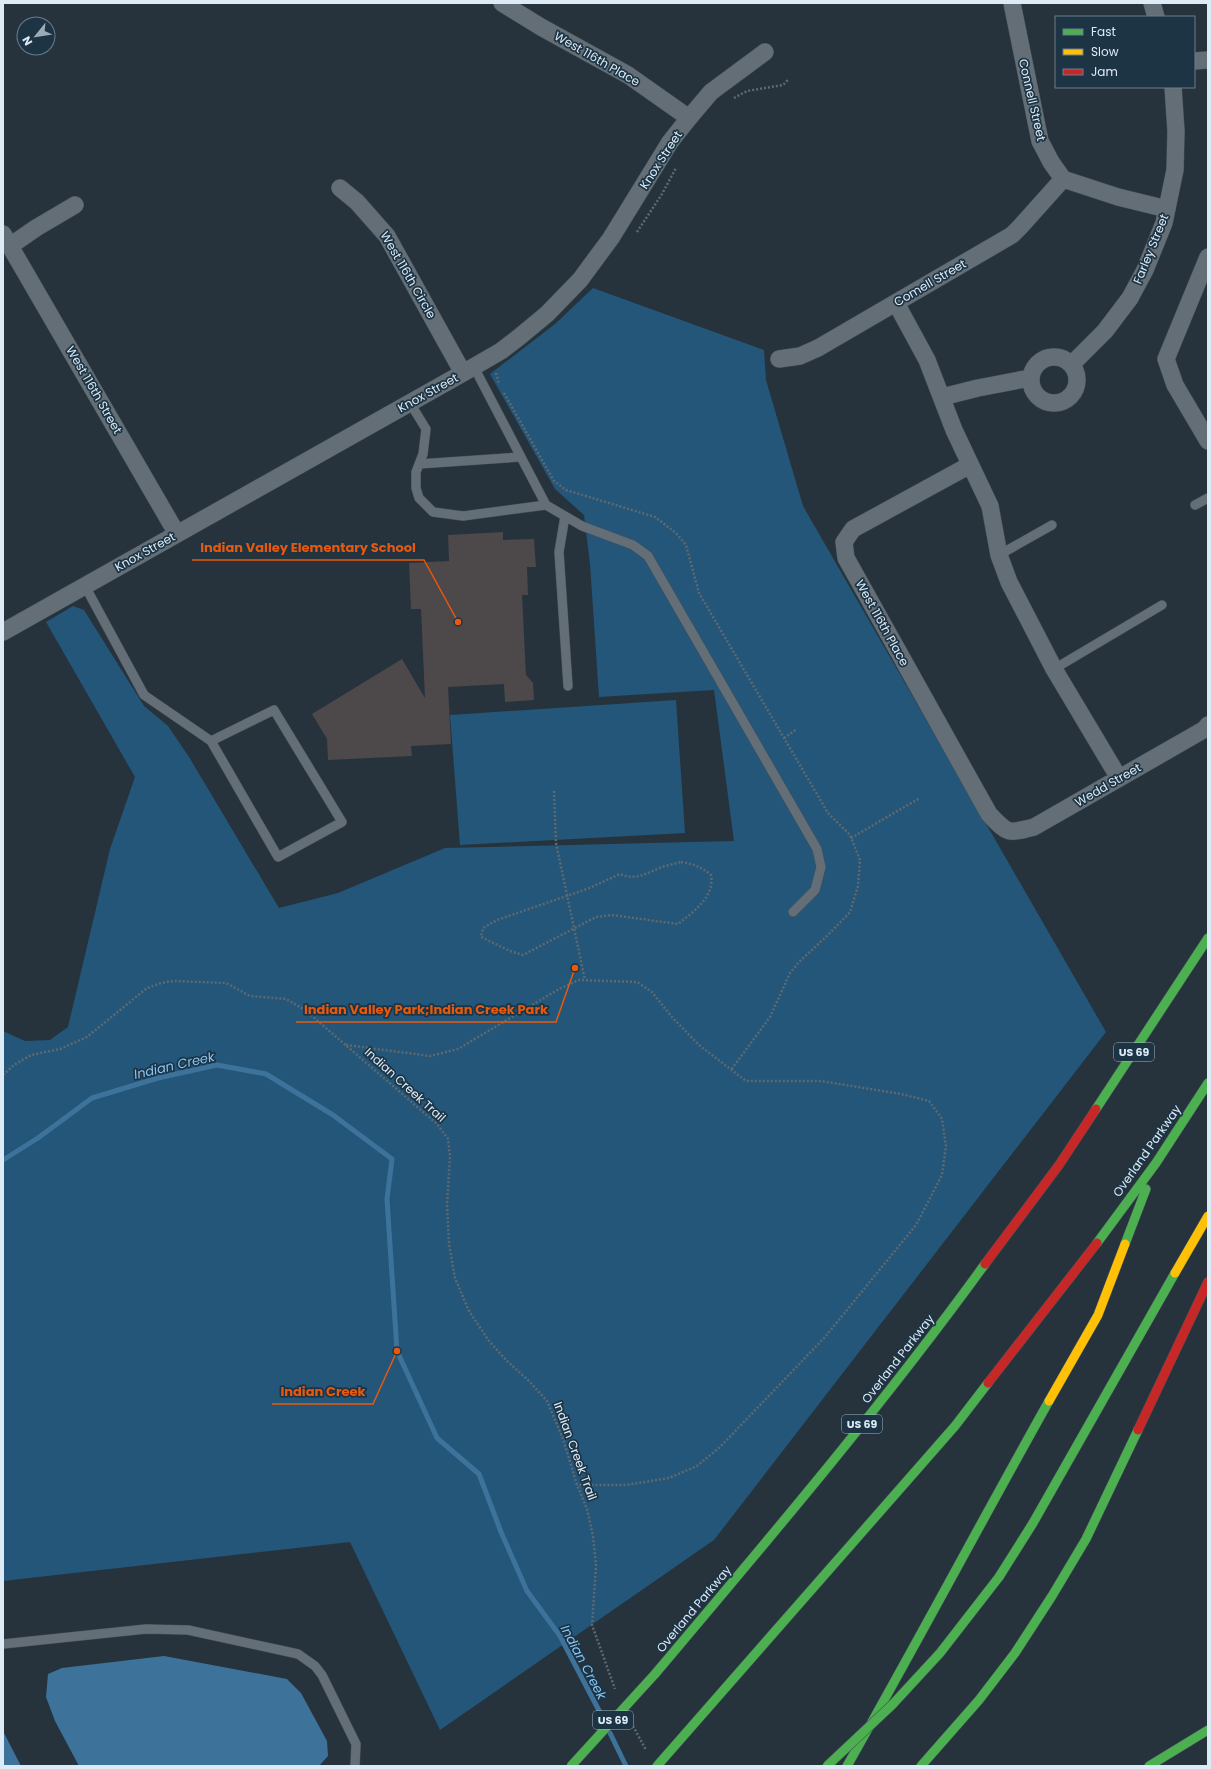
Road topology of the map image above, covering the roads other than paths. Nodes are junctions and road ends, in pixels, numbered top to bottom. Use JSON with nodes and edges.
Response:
{"nodes":[{"id":1,"x":502,"y":3,"type":"edge"},
{"id":2,"x":1152,"y":3,"type":"edge"},
{"id":3,"x":1015,"y":4,"type":"edge"},
{"id":4,"x":1156,"y":16,"type":"edge"},
{"id":5,"x":765,"y":52,"type":"dead end"},
{"id":6,"x":1208,"y":60,"type":"edge"},
{"id":7,"x":1195,"y":61,"type":"edge"},
{"id":8,"x":1173,"y":88,"type":"edge"},
{"id":9,"x":689,"y":118,"type":"junction"},
{"id":10,"x":1063,"y":179,"type":"junction"},
{"id":11,"x":340,"y":188,"type":"dead end"},
{"id":12,"x":75,"y":205,"type":"dead end"},
{"id":13,"x":1167,"y":209,"type":"junction"},
{"id":14,"x":6,"y":240,"type":"edge"},
{"id":15,"x":1208,"y":257,"type":"edge"},
{"id":16,"x":896,"y":302,"type":"junction"},
{"id":17,"x":779,"y":359,"type":"dead end"},
{"id":18,"x":1072,"y":364,"type":"junction"},
{"id":19,"x":468,"y":370,"type":"junction"},
{"id":20,"x":1030,"y":378,"type":"junction"},
{"id":21,"x":942,"y":397,"type":"junction"},
{"id":22,"x":410,"y":403,"type":"junction"},
{"id":23,"x":1208,"y":441,"type":"edge"},
{"id":24,"x":520,"y":457,"type":"junction"},
{"id":25,"x":419,"y":464,"type":"junction"},
{"id":26,"x":970,"y":465,"type":"junction"},
{"id":27,"x":1208,"y":498,"type":"edge"},
{"id":28,"x":546,"y":505,"type":"junction"},
{"id":29,"x":1195,"y":505,"type":"dead end"},
{"id":30,"x":565,"y":516,"type":"junction"},
{"id":31,"x":1052,"y":525,"type":"dead end"},
{"id":32,"x":177,"y":534,"type":"junction"},
{"id":33,"x":999,"y":555,"type":"junction"},
{"id":34,"x":85,"y":586,"type":"junction"},
{"id":35,"x":1162,"y":605,"type":"dead end"},
{"id":36,"x":3,"y":632,"type":"edge"},
{"id":37,"x":1054,"y":669,"type":"junction"},
{"id":38,"x":568,"y":686,"type":"dead end"},
{"id":39,"x":1208,"y":725,"type":"edge"},
{"id":40,"x":211,"y":741,"type":"junction"},
{"id":41,"x":1119,"y":778,"type":"junction"},
{"id":42,"x":1004,"y":830,"type":"joint"},
{"id":43,"x":793,"y":912,"type":"dead end"},
{"id":44,"x":1208,"y":938,"type":"edge"},
{"id":45,"x":1208,"y":1083,"type":"edge"},
{"id":46,"x":1156,"y":1163,"type":"junction"},
{"id":47,"x":1208,"y":1216,"type":"edge"},
{"id":48,"x":1208,"y":1282,"type":"edge"},
{"id":49,"x":3,"y":1644,"type":"edge"},
{"id":50,"x":1208,"y":1730,"type":"edge"},
{"id":51,"x":355,"y":1766,"type":"edge"},
{"id":52,"x":571,"y":1766,"type":"edge"},
{"id":53,"x":657,"y":1766,"type":"edge"},
{"id":54,"x":827,"y":1766,"type":"edge"},
{"id":55,"x":847,"y":1766,"type":"edge"},
{"id":56,"x":920,"y":1766,"type":"edge"},
{"id":57,"x":1150,"y":1766,"type":"edge"}],
"edges":[{"from":1,"to":9,"type":"street","name":"West 116th Place"},
{"from":2,"to":4,"type":"street"},
{"from":3,"to":10,"type":"street","name":"Connell Street"},
{"from":5,"to":9,"type":"street","name":"Knox Street"},
{"from":6,"to":7,"type":"street"},
{"from":8,"to":13,"type":"street","name":"Farley Street"},
{"from":9,"to":19,"type":"street","name":"Knox Street"},
{"from":10,"to":13,"type":"street"},
{"from":10,"to":16,"type":"street","name":"Comell Street"},
{"from":11,"to":19,"type":"street","name":"West 116th Circle"},
{"from":12,"to":14,"type":"street","name":"West 116th Street"},
{"from":13,"to":18,"type":"street","name":"Farley Street"},
{"from":14,"to":32,"type":"street","name":"West 116th Street"},
{"from":15,"to":23,"type":"street"},
{"from":16,"to":17,"type":"street","name":"Comell Street"},
{"from":16,"to":21,"type":"street"},
{"from":18,"to":20,"type":"street"},
{"from":18,"to":20,"type":"street"},
{"from":19,"to":22,"type":"street","name":"Knox Street"},
{"from":19,"to":24,"type":"lane"},
{"from":20,"to":21,"type":"street"},
{"from":21,"to":26,"type":"street"},
{"from":22,"to":25,"type":"lane"},
{"from":22,"to":32,"type":"street","name":"Knox Street"},
{"from":24,"to":25,"type":"lane"},
{"from":24,"to":28,"type":"lane"},
{"from":25,"to":28,"type":"lane"},
{"from":26,"to":33,"type":"street"},
{"from":26,"to":42,"type":"street","name":"West 116th Place"},
{"from":27,"to":29,"type":"lane"},
{"from":28,"to":30,"type":"lane"},
{"from":30,"to":38,"type":"lane"},
{"from":30,"to":43,"type":"lane"},
{"from":31,"to":33,"type":"lane"},
{"from":32,"to":34,"type":"street","name":"Knox Street"},
{"from":33,"to":37,"type":"street"},
{"from":34,"to":36,"type":"street","name":"Knox Street"},
{"from":34,"to":40,"type":"lane"},
{"from":35,"to":37,"type":"lane"},
{"from":37,"to":41,"type":"street"},
{"from":39,"to":41,"type":"street","name":"Wedd Street"},
{"from":40,"to":40,"type":"lane"},
{"from":41,"to":42,"type":"street","name":"Wedd Street"},
{"from":44,"to":52,"type":"main road","name":"Overland Parkway","number":"US 69","bridge":true},
{"from":45,"to":46,"type":"main road","name":"Overland Parkway"},
{"from":46,"to":53,"type":"main road","name":"Overland Parkway"},
{"from":46,"to":55,"type":"main road"},
{"from":47,"to":54,"type":"main road","bridge":true},
{"from":48,"to":56,"type":"main road"},
{"from":49,"to":51,"type":"lane"},
{"from":50,"to":57,"type":"main road"}]}
